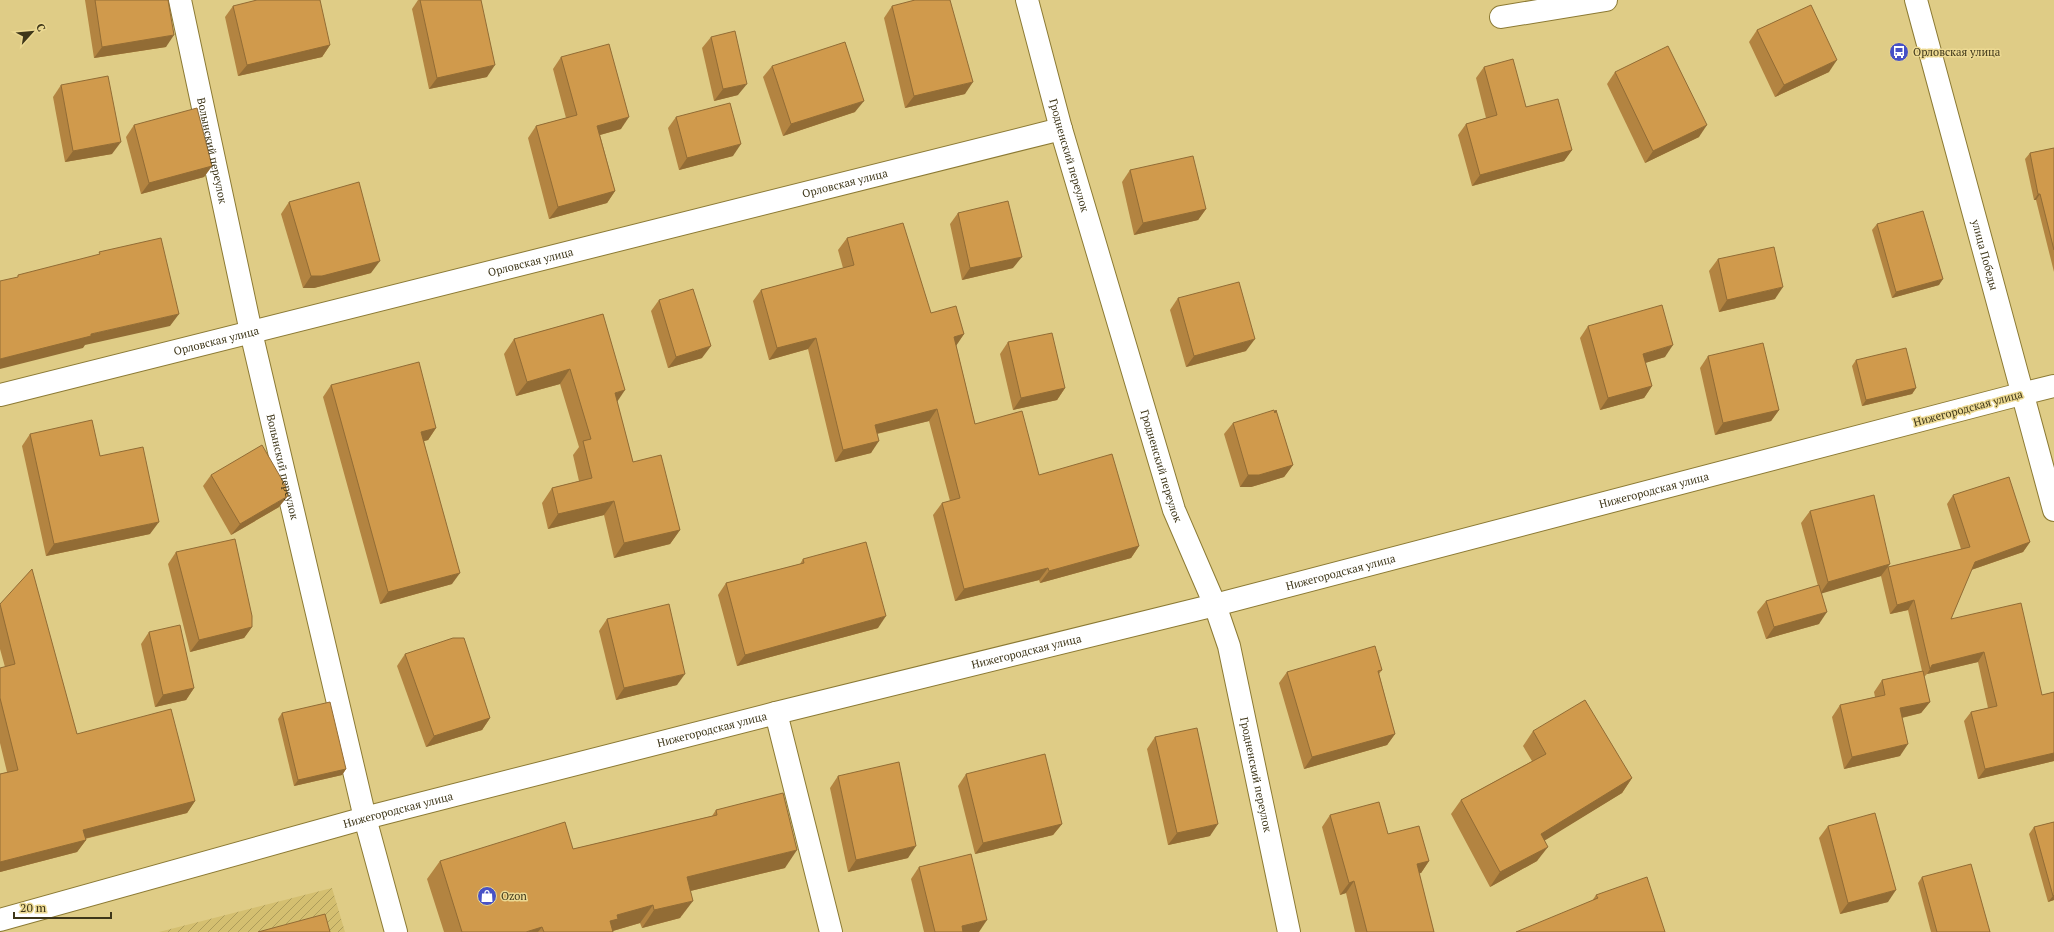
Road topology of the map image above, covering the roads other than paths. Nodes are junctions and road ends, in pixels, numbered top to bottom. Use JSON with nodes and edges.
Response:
{"nodes":[{"id":1,"x":180,"y":0,"type":"edge"},
{"id":2,"x":1027,"y":0,"type":"edge"},
{"id":3,"x":1606,"y":0,"type":"edge"},
{"id":4,"x":1916,"y":0,"type":"edge"},
{"id":5,"x":1501,"y":17,"type":"dead end"},
{"id":6,"x":1061,"y":130,"type":"junction"},
{"id":7,"x":252,"y":332,"type":"junction"},
{"id":8,"x":2054,"y":386,"type":"edge"},
{"id":9,"x":2021,"y":394,"type":"junction"},
{"id":10,"x":0,"y":395,"type":"edge"},
{"id":11,"x":2054,"y":510,"type":"edge"},
{"id":12,"x":1215,"y":605,"type":"junction"},
{"id":13,"x":776,"y":713,"type":"junction"},
{"id":14,"x":365,"y":818,"type":"junction"},
{"id":15,"x":0,"y":920,"type":"edge"},
{"id":16,"x":396,"y":932,"type":"edge"},
{"id":17,"x":831,"y":932,"type":"edge"},
{"id":18,"x":1289,"y":932,"type":"edge"}],
"edges":[{"from":1,"to":7,"type":"street","name":"Волынский переулок"},
{"from":2,"to":6,"type":"street","name":"Гродненский переулок"},
{"from":3,"to":5,"type":"street"},
{"from":4,"to":9,"type":"street","name":"улица Победы"},
{"from":6,"to":7,"type":"street","name":"Орловская улица"},
{"from":6,"to":12,"type":"street","name":"Гродненский переулок"},
{"from":7,"to":10,"type":"street","name":"Орловская улица"},
{"from":7,"to":14,"type":"street","name":"Волынский переулок"},
{"from":8,"to":9,"type":"street","name":"Нижегородская улица"},
{"from":9,"to":11,"type":"street","name":"улица Победы"},
{"from":9,"to":12,"type":"street","name":"Нижегородская улица"},
{"from":12,"to":13,"type":"street","name":"Нижегородская улица"},
{"from":12,"to":18,"type":"street","name":"Гродненский переулок"},
{"from":13,"to":14,"type":"street","name":"Нижегородская улица"},
{"from":13,"to":17,"type":"street"},
{"from":14,"to":15,"type":"street","name":"Нижегородская улица"},
{"from":14,"to":16,"type":"street","name":"Волынский переулок"}]}
